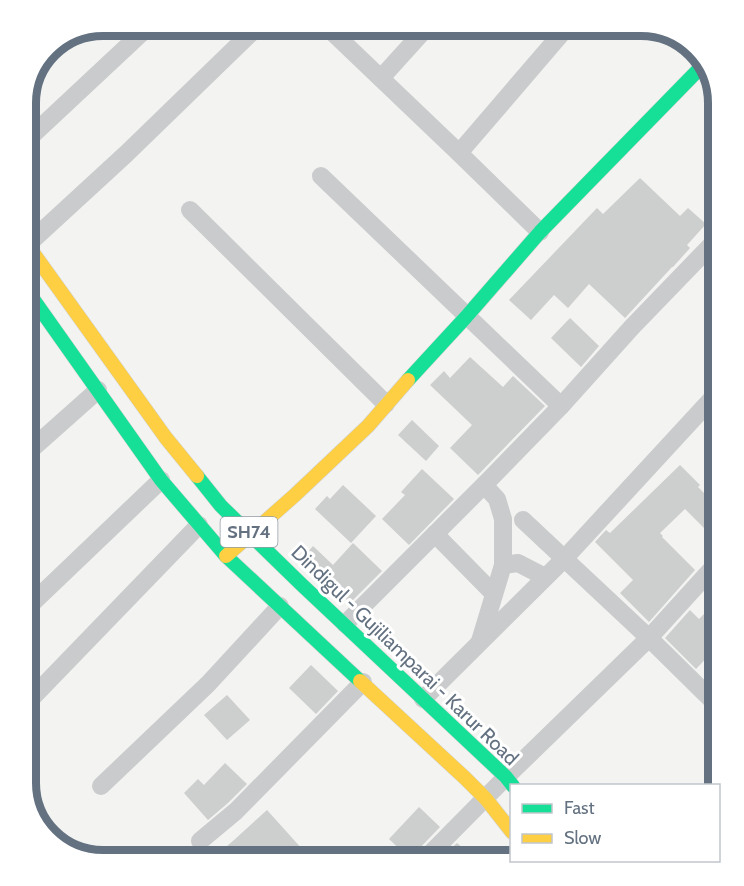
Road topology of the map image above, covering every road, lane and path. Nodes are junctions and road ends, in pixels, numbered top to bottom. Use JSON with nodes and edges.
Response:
{"nodes":[{"id":1,"x":138,"y":36,"type":"edge"},
{"id":2,"x":248,"y":36,"type":"edge"},
{"id":3,"x":337,"y":36,"type":"edge"},
{"id":4,"x":419,"y":36,"type":"edge"},
{"id":5,"x":559,"y":36,"type":"edge"},
{"id":6,"x":699,"y":69,"type":"edge"},
{"id":7,"x":381,"y":78,"type":"junction"},
{"id":8,"x":36,"y":132,"type":"edge"},
{"id":9,"x":459,"y":153,"type":"junction"},
{"id":10,"x":321,"y":176,"type":"dead end"},
{"id":11,"x":190,"y":210,"type":"dead end"},
{"id":12,"x":540,"y":232,"type":"junction"},
{"id":13,"x":36,"y":235,"type":"edge"},
{"id":14,"x":708,"y":248,"type":"edge"},
{"id":15,"x":36,"y":257,"type":"edge"},
{"id":16,"x":54,"y":281,"type":"junction"},
{"id":17,"x":36,"y":291,"type":"edge"},
{"id":18,"x":36,"y":308,"type":"edge"},
{"id":19,"x":466,"y":317,"type":"junction"},
{"id":20,"x":98,"y":390,"type":"junction"},
{"id":21,"x":708,"y":403,"type":"edge"},
{"id":22,"x":386,"y":404,"type":"junction"},
{"id":23,"x":561,"y":406,"type":"junction"},
{"id":24,"x":36,"y":445,"type":"edge"},
{"id":25,"x":161,"y":480,"type":"junction"},
{"id":26,"x":484,"y":485,"type":"junction"},
{"id":27,"x":523,"y":520,"type":"dead end"},
{"id":28,"x":199,"y":525,"type":"junction"},
{"id":29,"x":252,"y":534,"type":"junction"},
{"id":30,"x":435,"y":534,"type":"junction"},
{"id":31,"x":226,"y":556,"type":"junction"},
{"id":32,"x":564,"y":558,"type":"junction"},
{"id":33,"x":503,"y":565,"type":"junction"},
{"id":34,"x":708,"y":573,"type":"edge"},
{"id":35,"x":545,"y":577,"type":"junction"},
{"id":36,"x":495,"y":594,"type":"junction"},
{"id":37,"x":36,"y":599,"type":"edge"},
{"id":38,"x":280,"y":606,"type":"junction"},
{"id":39,"x":345,"y":624,"type":"junction"},
{"id":40,"x":649,"y":638,"type":"junction"},
{"id":41,"x":479,"y":643,"type":"junction"},
{"id":42,"x":363,"y":682,"type":"junction"},
{"id":43,"x":36,"y":694,"type":"edge"},
{"id":44,"x":708,"y":696,"type":"edge"},
{"id":45,"x":423,"y":699,"type":"junction"},
{"id":46,"x":509,"y":781,"type":"edge"},
{"id":47,"x":101,"y":786,"type":"dead end"},
{"id":48,"x":486,"y":799,"type":"junction"},
{"id":49,"x":510,"y":829,"type":"edge"},
{"id":50,"x":201,"y":841,"type":"dead end"},
{"id":51,"x":435,"y":850,"type":"edge"}],
"edges":[{"from":1,"to":8,"type":"street"},
{"from":2,"to":13,"type":"street"},
{"from":3,"to":7,"type":"street"},
{"from":4,"to":7,"type":"street"},
{"from":5,"to":9,"type":"street"},
{"from":6,"to":12,"type":"main road"},
{"from":7,"to":9,"type":"street"},
{"from":9,"to":12,"type":"street"},
{"from":10,"to":19,"type":"street"},
{"from":11,"to":22,"type":"street"},
{"from":12,"to":19,"type":"main road"},
{"from":14,"to":23,"type":"street"},
{"from":15,"to":16,"type":"main road","name":"Dindigul - Gujiliamparai - Karur Road","number":"SH74"},
{"from":16,"to":17,"type":"street"},
{"from":16,"to":29,"type":"main road","name":"Dindigul - Gujiliamparai - Karur Road","number":"SH74"},
{"from":18,"to":20,"type":"main road","number":"SH74"},
{"from":19,"to":22,"type":"main road"},
{"from":19,"to":23,"type":"street"},
{"from":20,"to":24,"type":"street"},
{"from":20,"to":25,"type":"main road","number":"SH74"},
{"from":21,"to":32,"type":"street"},
{"from":22,"to":29,"type":"main road"},
{"from":23,"to":26,"type":"street"},
{"from":25,"to":28,"type":"main road","number":"SH74"},
{"from":25,"to":37,"type":"street"},
{"from":26,"to":30,"type":"street"},
{"from":26,"to":33,"type":"street"},
{"from":27,"to":32,"type":"street"},
{"from":28,"to":31,"type":"main road","number":"SH74"},
{"from":28,"to":43,"type":"street"},
{"from":29,"to":31,"type":"main road"},
{"from":29,"to":39,"type":"main road","name":"Dindigul - Gujiliamparai - Karur Road","number":"SH74"},
{"from":30,"to":36,"type":"street"},
{"from":30,"to":39,"type":"street"},
{"from":31,"to":38,"type":"main road","number":"SH74"},
{"from":32,"to":35,"type":"street"},
{"from":32,"to":40,"type":"street"},
{"from":33,"to":35,"type":"street"},
{"from":33,"to":36,"type":"street"},
{"from":34,"to":40,"type":"street"},
{"from":35,"to":41,"type":"street"},
{"from":36,"to":41,"type":"street"},
{"from":38,"to":42,"type":"main road","number":"SH74"},
{"from":38,"to":47,"type":"street"},
{"from":39,"to":45,"type":"main road","name":"Dindigul - Gujiliamparai - Karur Road","number":"SH74"},
{"from":40,"to":44,"type":"street"},
{"from":40,"to":46,"type":"street"},
{"from":41,"to":45,"type":"street"},
{"from":42,"to":48,"type":"main road","number":"SH74"},
{"from":42,"to":50,"type":"street"},
{"from":45,"to":46,"type":"main road","name":"Dindigul - Gujiliamparai - Karur Road","number":"SH74"},
{"from":46,"to":48,"type":"street"},
{"from":48,"to":49,"type":"main road","number":"SH74"},
{"from":48,"to":51,"type":"street"}]}
